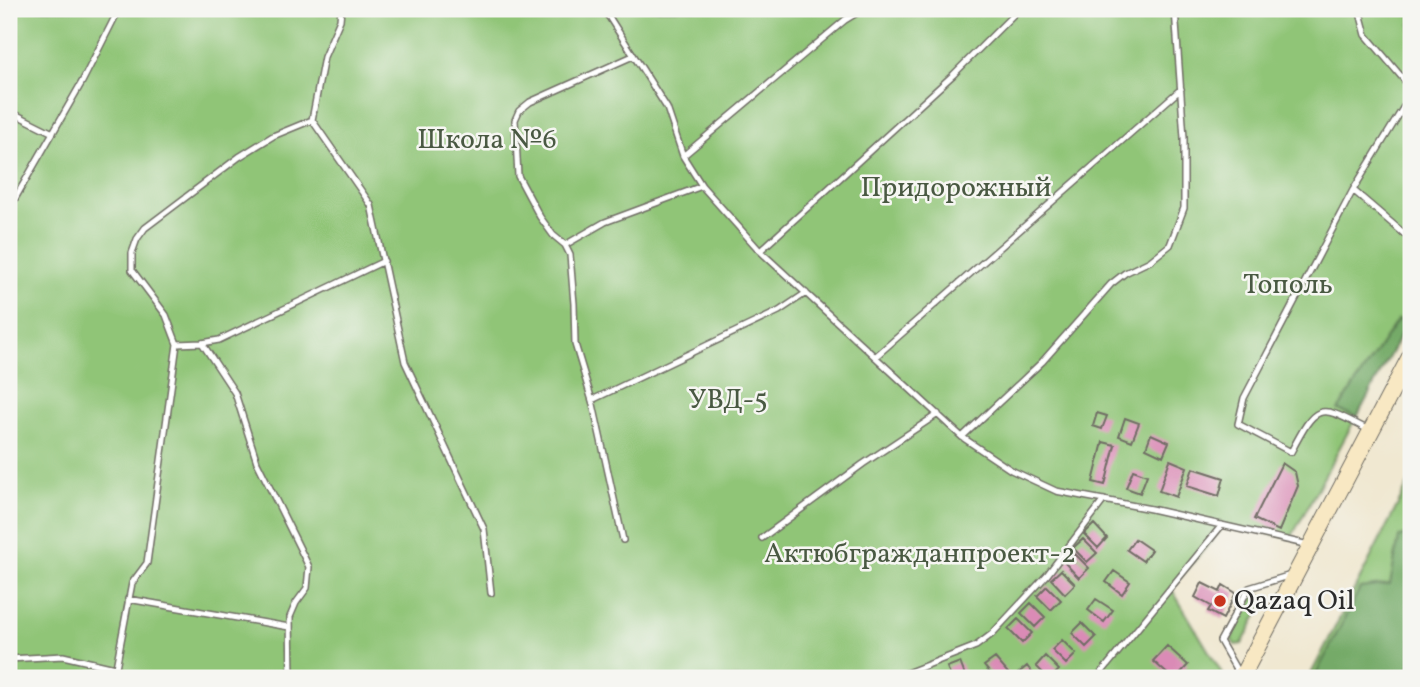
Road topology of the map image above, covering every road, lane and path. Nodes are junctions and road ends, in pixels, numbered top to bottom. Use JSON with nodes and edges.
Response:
{"nodes":[{"id":1,"x":119,"y":9,"type":"edge"},
{"id":2,"x":341,"y":9,"type":"edge"},
{"id":3,"x":604,"y":9,"type":"edge"},
{"id":4,"x":616,"y":9,"type":"edge"},
{"id":5,"x":863,"y":9,"type":"edge"},
{"id":6,"x":1019,"y":9,"type":"edge"},
{"id":7,"x":1175,"y":9,"type":"edge"},
{"id":8,"x":1359,"y":9,"type":"edge"},
{"id":9,"x":608,"y":16,"type":"junction"},
{"id":10,"x":634,"y":56,"type":"junction"},
{"id":11,"x":1411,"y":88,"type":"edge"},
{"id":12,"x":1181,"y":89,"type":"junction"},
{"id":13,"x":1411,"y":96,"type":"edge"},
{"id":14,"x":9,"y":111,"type":"edge"},
{"id":15,"x":312,"y":120,"type":"junction"},
{"id":16,"x":52,"y":133,"type":"junction"},
{"id":17,"x":683,"y":156,"type":"junction"},
{"id":18,"x":702,"y":186,"type":"junction"},
{"id":19,"x":1353,"y":190,"type":"junction"},
{"id":20,"x":9,"y":209,"type":"edge"},
{"id":21,"x":1408,"y":237,"type":"dead end"},
{"id":22,"x":565,"y":245,"type":"junction"},
{"id":23,"x":760,"y":251,"type":"junction"},
{"id":24,"x":384,"y":261,"type":"junction"},
{"id":25,"x":806,"y":293,"type":"junction"},
{"id":26,"x":202,"y":343,"type":"junction"},
{"id":27,"x":177,"y":344,"type":"junction"},
{"id":28,"x":1411,"y":355,"type":"edge"},
{"id":29,"x":876,"y":357,"type":"junction"},
{"id":30,"x":1411,"y":387,"type":"edge"},
{"id":31,"x":1392,"y":392,"type":"junction"},
{"id":32,"x":592,"y":400,"type":"junction"},
{"id":33,"x":938,"y":415,"type":"junction"},
{"id":34,"x":1372,"y":431,"type":"junction"},
{"id":35,"x":962,"y":437,"type":"junction"},
{"id":36,"x":1104,"y":500,"type":"junction"},
{"id":37,"x":1222,"y":525,"type":"junction"},
{"id":38,"x":762,"y":538,"type":"dead end"},
{"id":39,"x":623,"y":540,"type":"dead end"},
{"id":40,"x":1312,"y":546,"type":"junction"},
{"id":41,"x":1297,"y":574,"type":"junction"},
{"id":42,"x":491,"y":593,"type":"dead end"},
{"id":43,"x":128,"y":599,"type":"junction"},
{"id":44,"x":289,"y":627,"type":"junction"},
{"id":45,"x":9,"y":659,"type":"edge"},
{"id":46,"x":115,"y":668,"type":"junction"},
{"id":47,"x":114,"y":678,"type":"edge"},
{"id":48,"x":292,"y":678,"type":"edge"},
{"id":49,"x":894,"y":678,"type":"edge"},
{"id":50,"x":1097,"y":678,"type":"edge"},
{"id":51,"x":1241,"y":678,"type":"edge"}],
"edges":[{"from":1,"to":16,"type":"lane"},
{"from":2,"to":15,"type":"lane"},
{"from":3,"to":9,"type":"lane"},
{"from":4,"to":9,"type":"lane"},
{"from":5,"to":17,"type":"lane"},
{"from":6,"to":23,"type":"lane"},
{"from":7,"to":12,"type":"lane"},
{"from":8,"to":11,"type":"lane"},
{"from":9,"to":10,"type":"lane"},
{"from":10,"to":17,"type":"lane"},
{"from":10,"to":22,"type":"lane"},
{"from":12,"to":29,"type":"lane"},
{"from":12,"to":35,"type":"lane"},
{"from":13,"to":19,"type":"lane"},
{"from":14,"to":16,"type":"lane"},
{"from":15,"to":24,"type":"lane"},
{"from":15,"to":27,"type":"lane"},
{"from":16,"to":20,"type":"lane"},
{"from":17,"to":18,"type":"lane"},
{"from":18,"to":22,"type":"lane"},
{"from":18,"to":23,"type":"lane"},
{"from":19,"to":21,"type":"lane"},
{"from":19,"to":34,"type":"lane"},
{"from":22,"to":32,"type":"lane"},
{"from":23,"to":25,"type":"lane"},
{"from":24,"to":26,"type":"lane"},
{"from":24,"to":42,"type":"lane"},
{"from":25,"to":29,"type":"lane"},
{"from":25,"to":32,"type":"lane"},
{"from":26,"to":27,"type":"lane"},
{"from":26,"to":44,"type":"lane"},
{"from":27,"to":43,"type":"lane"},
{"from":28,"to":31,"type":"main road"},
{"from":29,"to":33,"type":"lane"},
{"from":30,"to":31,"type":"lane"},
{"from":31,"to":34,"type":"main road"},
{"from":32,"to":39,"type":"lane"},
{"from":33,"to":35,"type":"lane"},
{"from":33,"to":38,"type":"lane"},
{"from":34,"to":40,"type":"main road"},
{"from":35,"to":36,"type":"lane"},
{"from":36,"to":37,"type":"lane"},
{"from":36,"to":49,"type":"lane"},
{"from":37,"to":40,"type":"lane"},
{"from":37,"to":50,"type":"lane"},
{"from":40,"to":41,"type":"main road"},
{"from":41,"to":51,"type":"main road"},
{"from":41,"to":51,"type":"lane"},
{"from":43,"to":44,"type":"lane"},
{"from":43,"to":46,"type":"lane"},
{"from":44,"to":48,"type":"lane"},
{"from":45,"to":46,"type":"lane"},
{"from":46,"to":47,"type":"lane"}]}
